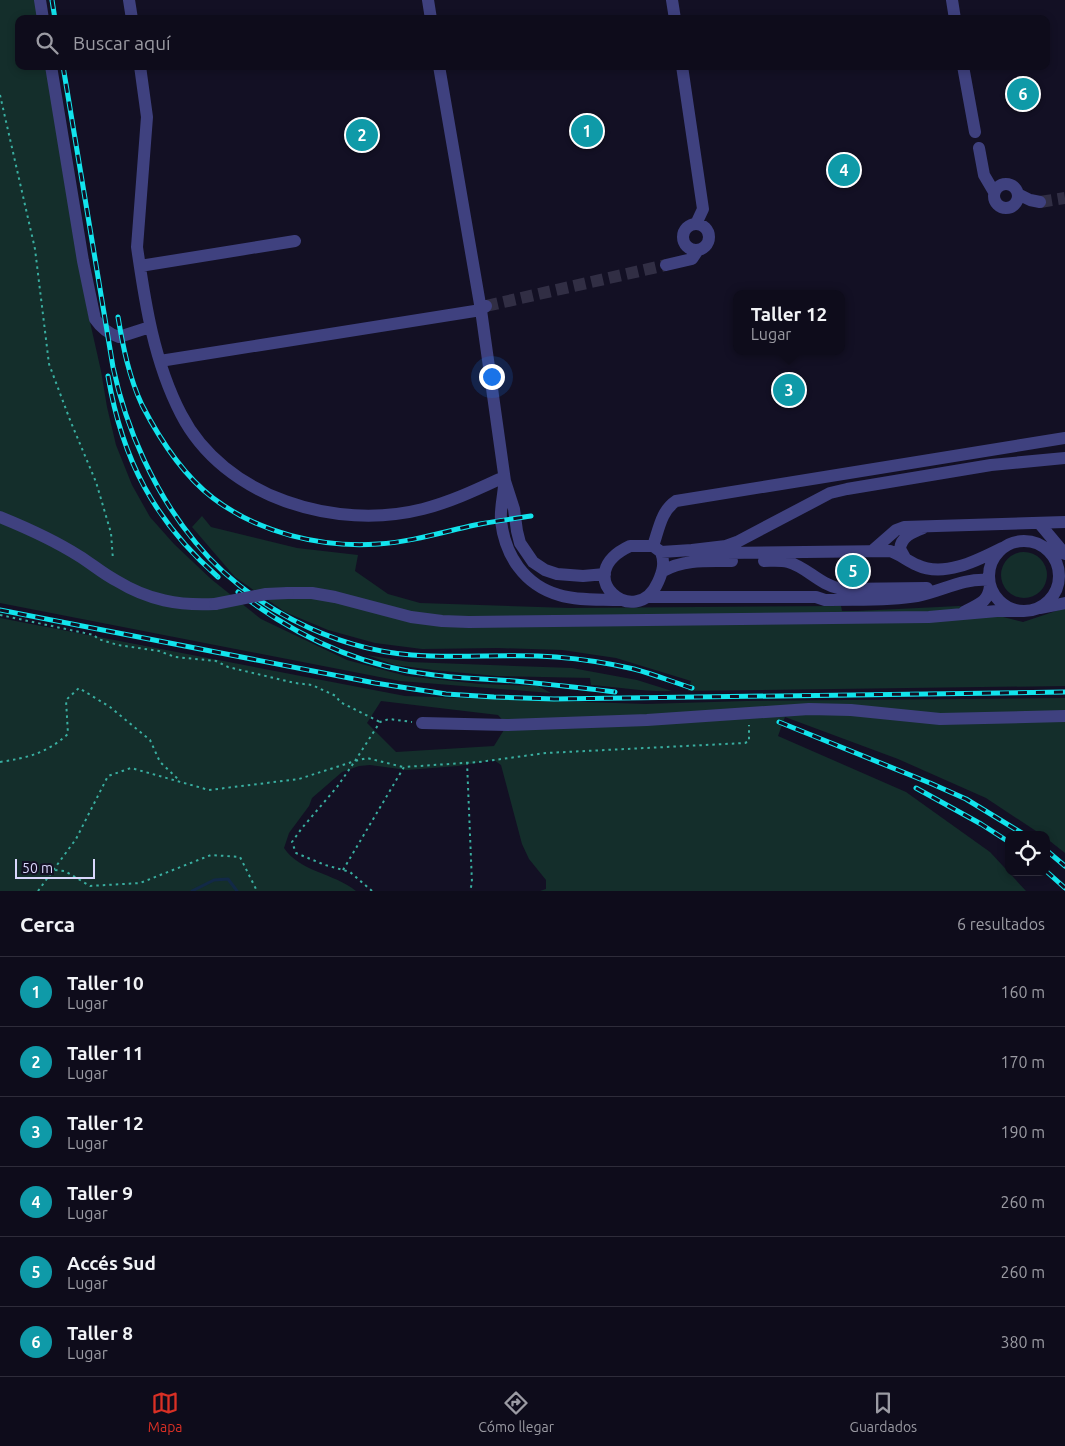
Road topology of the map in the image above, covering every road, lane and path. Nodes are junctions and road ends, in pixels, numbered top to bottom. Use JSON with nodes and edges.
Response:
{"nodes":[{"id":1,"x":40,"y":0,"type":"edge"},
{"id":2,"x":129,"y":0,"type":"edge"},
{"id":3,"x":428,"y":0,"type":"edge"},
{"id":4,"x":672,"y":0,"type":"edge"},
{"id":5,"x":952,"y":0,"type":"edge"},
{"id":6,"x":42,"y":15,"type":"edge"},
{"id":7,"x":131,"y":15,"type":"edge"},
{"id":8,"x":430,"y":15,"type":"edge"},
{"id":9,"x":674,"y":15,"type":"edge"},
{"id":10,"x":954,"y":15,"type":"edge"},
{"id":11,"x":52,"y":70,"type":"edge"},
{"id":12,"x":141,"y":70,"type":"edge"},
{"id":13,"x":440,"y":70,"type":"edge"},
{"id":14,"x":683,"y":70,"type":"edge"},
{"id":15,"x":964,"y":70,"type":"edge"},
{"id":16,"x":0,"y":95,"type":"edge"},
{"id":17,"x":975,"y":132,"type":"dead end"},
{"id":18,"x":979,"y":148,"type":"dead end"},
{"id":19,"x":998,"y":188,"type":"junction"},
{"id":20,"x":1018,"y":194,"type":"junction"},
{"id":21,"x":1040,"y":202,"type":"tunnel mouth"},
{"id":22,"x":701,"y":227,"type":"junction"},
{"id":23,"x":295,"y":241,"type":"dead end"},
{"id":24,"x":698,"y":250,"type":"junction"},
{"id":25,"x":666,"y":265,"type":"tunnel mouth"},
{"id":26,"x":140,"y":266,"type":"junction"},
{"id":27,"x":484,"y":308,"type":"junction"},
{"id":28,"x":150,"y":327,"type":"junction"},
{"id":29,"x":160,"y":361,"type":"junction"},
{"id":30,"x":1065,"y":438,"type":"edge"},
{"id":31,"x":1065,"y":458,"type":"edge"},
{"id":32,"x":504,"y":479,"type":"junction"},
{"id":33,"x":0,"y":517,"type":"edge"},
{"id":34,"x":1065,"y":522,"type":"edge"},
{"id":35,"x":1039,"y":523,"type":"junction"},
{"id":36,"x":932,"y":526,"type":"junction"},
{"id":37,"x":1002,"y":548,"type":"junction"},
{"id":38,"x":657,"y":549,"type":"junction"},
{"id":39,"x":692,"y":550,"type":"junction"},
{"id":40,"x":872,"y":551,"type":"junction"},
{"id":41,"x":1060,"y":557,"type":"edge"},
{"id":42,"x":906,"y":558,"type":"junction"},
{"id":43,"x":113,"y":560,"type":"dead end"},
{"id":44,"x":662,"y":571,"type":"junction"},
{"id":45,"x":605,"y":574,"type":"junction"},
{"id":46,"x":1065,"y":578,"type":"edge"},
{"id":47,"x":989,"y":583,"type":"junction"},
{"id":48,"x":945,"y":588,"type":"junction"},
{"id":49,"x":647,"y":597,"type":"junction"},
{"id":50,"x":620,"y":600,"type":"junction"},
{"id":51,"x":1065,"y":603,"type":"edge"},
{"id":52,"x":1026,"y":611,"type":"junction"},
{"id":53,"x":960,"y":614,"type":"junction"},
{"id":54,"x":0,"y":615,"type":"edge"},
{"id":55,"x":747,"y":712,"type":"junction"},
{"id":56,"x":1065,"y":716,"type":"edge"},
{"id":57,"x":380,"y":722,"type":"junction"},
{"id":58,"x":422,"y":723,"type":"joint"},
{"id":59,"x":355,"y":761,"type":"junction"},
{"id":60,"x":0,"y":762,"type":"edge"},
{"id":61,"x":468,"y":762,"type":"junction"},
{"id":62,"x":404,"y":767,"type":"junction"},
{"id":63,"x":181,"y":782,"type":"junction"},
{"id":64,"x":54,"y":870,"type":"junction"},
{"id":65,"x":343,"y":870,"type":"junction"},
{"id":66,"x":38,"y":891,"type":"edge"},
{"id":67,"x":257,"y":891,"type":"edge"},
{"id":68,"x":372,"y":891,"type":"edge"},
{"id":69,"x":470,"y":891,"type":"edge"}],
"edges":[{"from":1,"to":6,"type":"street"},
{"from":2,"to":7,"type":"street"},
{"from":3,"to":8,"type":"street"},
{"from":4,"to":9,"type":"street"},
{"from":5,"to":10,"type":"street"},
{"from":11,"to":28,"type":"street"},
{"from":12,"to":26,"type":"street"},
{"from":13,"to":27,"type":"street"},
{"from":14,"to":22,"type":"street"},
{"from":15,"to":17,"type":"street"},
{"from":16,"to":43,"type":"path"},
{"from":18,"to":19,"type":"street"},
{"from":19,"to":20,"type":"street"},
{"from":19,"to":20,"type":"street"},
{"from":20,"to":21,"type":"street"},
{"from":22,"to":24,"type":"street"},
{"from":22,"to":24,"type":"street"},
{"from":23,"to":26,"type":"street"},
{"from":24,"to":25,"type":"street"},
{"from":26,"to":28,"type":"street"},
{"from":27,"to":29,"type":"street"},
{"from":27,"to":32,"type":"street"},
{"from":28,"to":29,"type":"street"},
{"from":29,"to":32,"type":"street"},
{"from":30,"to":38,"type":"street"},
{"from":31,"to":39,"type":"street"},
{"from":32,"to":45,"type":"street"},
{"from":32,"to":50,"type":"street"},
{"from":33,"to":53,"type":"street","bridge":true},
{"from":34,"to":35,"type":"street"},
{"from":35,"to":36,"type":"street"},
{"from":35,"to":41,"type":"street"},
{"from":36,"to":40,"type":"street"},
{"from":36,"to":42,"type":"street"},
{"from":37,"to":41,"type":"street"},
{"from":37,"to":42,"type":"street"},
{"from":37,"to":47,"type":"street"},
{"from":38,"to":39,"type":"street"},
{"from":38,"to":44,"type":"street"},
{"from":38,"to":45,"type":"street"},
{"from":39,"to":40,"type":"street"},
{"from":40,"to":42,"type":"street"},
{"from":41,"to":46,"type":"street"},
{"from":41,"to":52,"type":"street"},
{"from":44,"to":48,"type":"street"},
{"from":44,"to":49,"type":"street"},
{"from":45,"to":50,"type":"street"},
{"from":47,"to":48,"type":"street"},
{"from":47,"to":52,"type":"street"},
{"from":47,"to":53,"type":"street"},
{"from":48,"to":49,"type":"street"},
{"from":49,"to":50,"type":"street"},
{"from":51,"to":52,"type":"street"},
{"from":52,"to":53,"type":"street"},
{"from":54,"to":57,"type":"path"},
{"from":55,"to":56,"type":"street"},
{"from":55,"to":58,"type":"street"},
{"from":55,"to":61,"type":"path"},
{"from":57,"to":58,"type":"path"},
{"from":57,"to":59,"type":"path"},
{"from":59,"to":62,"type":"path"},
{"from":59,"to":63,"type":"path"},
{"from":59,"to":65,"type":"path"},
{"from":60,"to":63,"type":"path"},
{"from":61,"to":62,"type":"path"},
{"from":61,"to":69,"type":"path"},
{"from":62,"to":65,"type":"path"},
{"from":63,"to":64,"type":"path"},
{"from":64,"to":66,"type":"path"},
{"from":64,"to":67,"type":"path"},
{"from":65,"to":68,"type":"path"}]}
